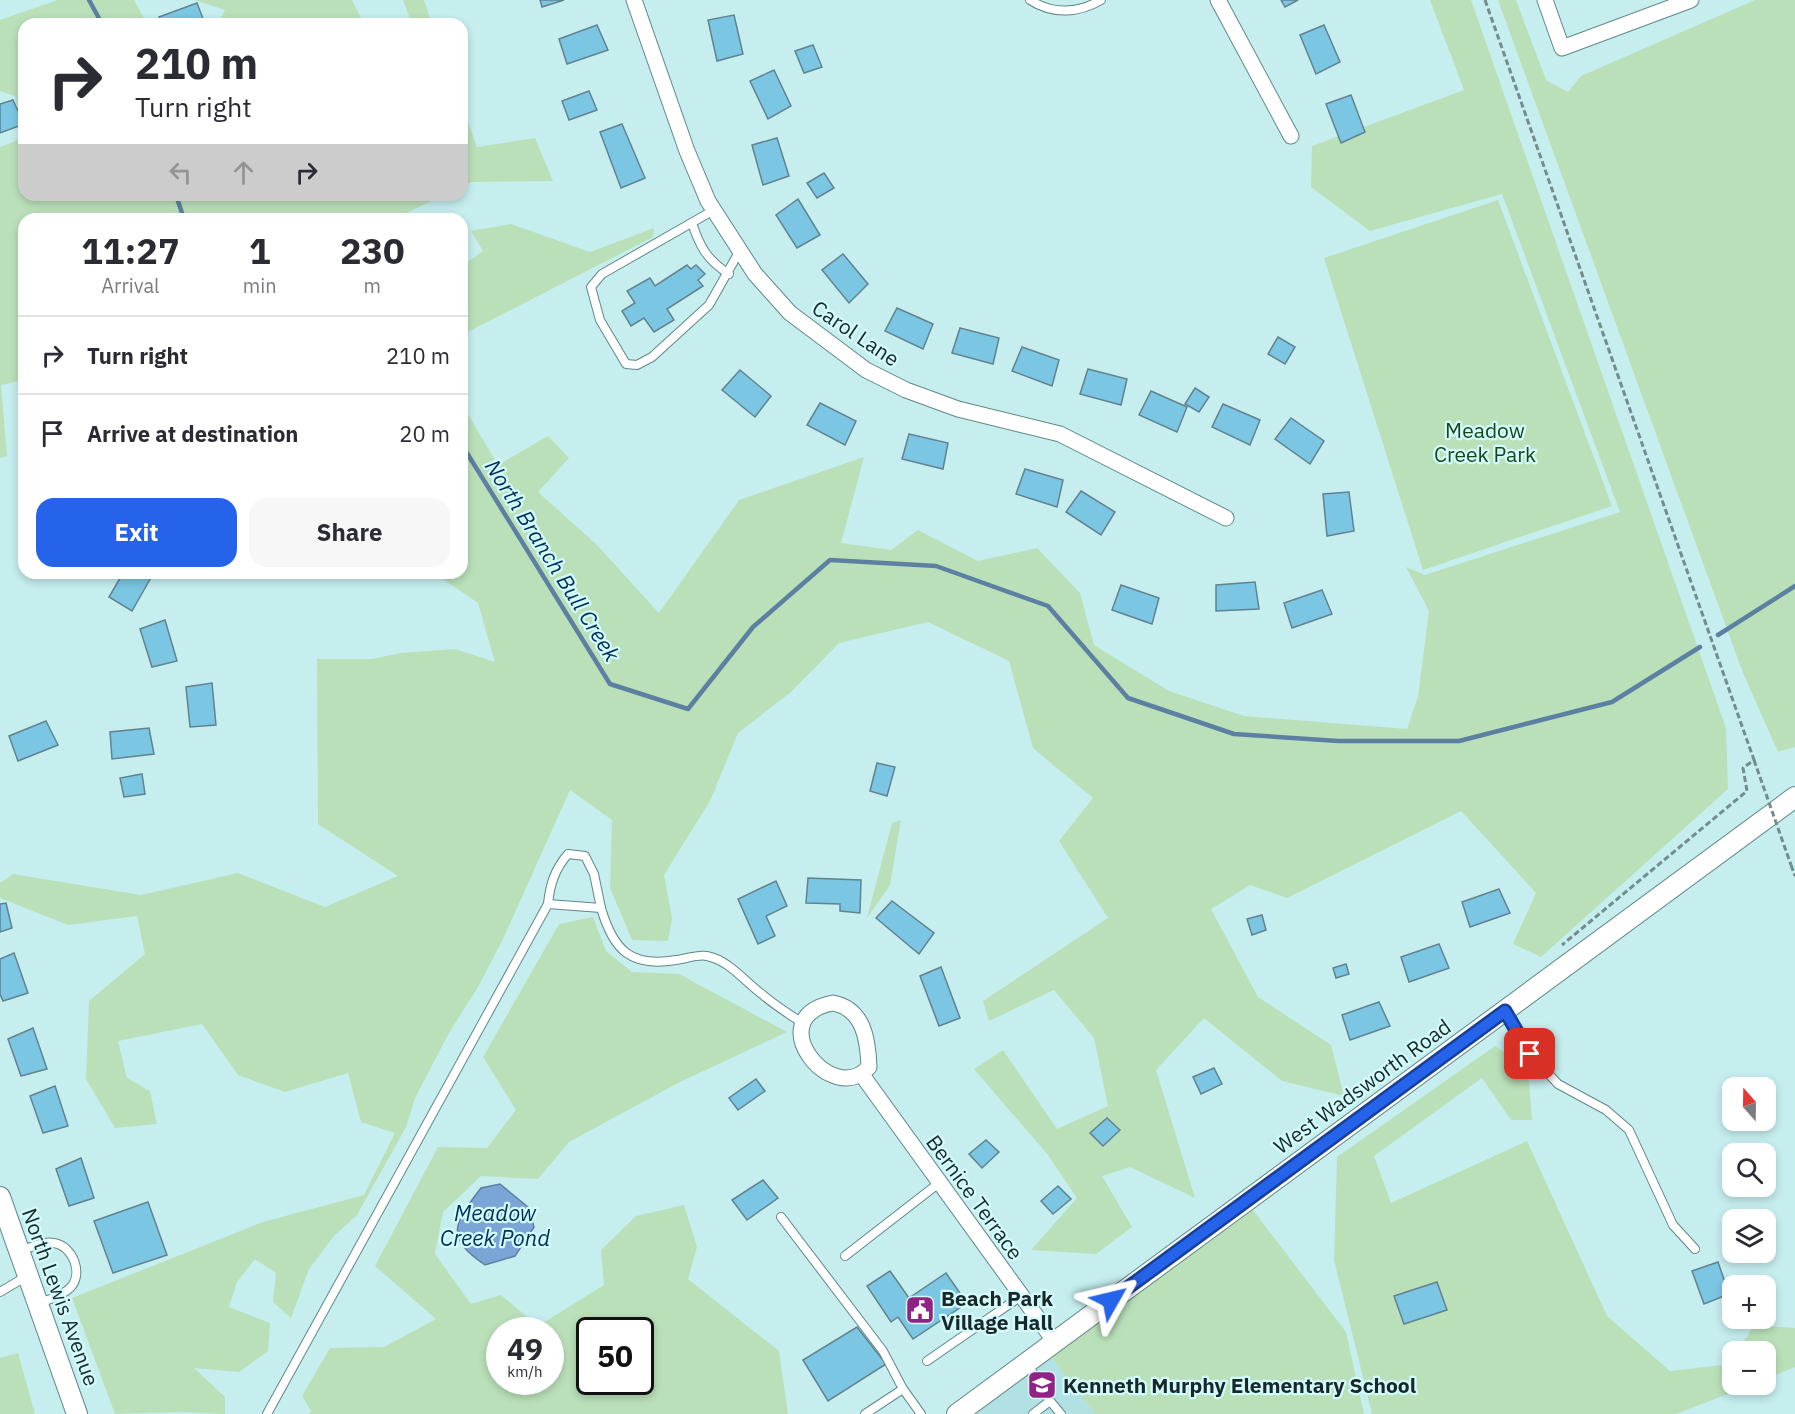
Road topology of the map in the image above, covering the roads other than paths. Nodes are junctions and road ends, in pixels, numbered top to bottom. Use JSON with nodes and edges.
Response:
{"nodes":[{"id":1,"x":634,"y":0,"type":"edge"},
{"id":2,"x":1030,"y":0,"type":"edge"},
{"id":3,"x":1101,"y":0,"type":"edge"},
{"id":4,"x":1218,"y":0,"type":"edge"},
{"id":5,"x":1545,"y":0,"type":"edge"},
{"id":6,"x":1691,"y":0,"type":"edge"},
{"id":7,"x":1291,"y":136,"type":"dead end"},
{"id":8,"x":714,"y":210,"type":"junction"},
{"id":9,"x":692,"y":223,"type":"junction"},
{"id":10,"x":739,"y":252,"type":"junction"},
{"id":11,"x":729,"y":274,"type":"junction"},
{"id":12,"x":1226,"y":518,"type":"dead end"},
{"id":13,"x":1795,"y":797,"type":"edge"},
{"id":14,"x":548,"y":904,"type":"junction"},
{"id":15,"x":601,"y":908,"type":"junction"},
{"id":16,"x":1505,"y":1011,"type":"junction"},
{"id":17,"x":804,"y":1024,"type":"junction"},
{"id":18,"x":862,"y":1076,"type":"junction"},
{"id":19,"x":939,"y":1183,"type":"junction"},
{"id":20,"x":0,"y":1197,"type":"edge"},
{"id":21,"x":781,"y":1217,"type":"dead end"},
{"id":22,"x":1695,"y":1249,"type":"dead end"},
{"id":23,"x":20,"y":1252,"type":"junction"},
{"id":24,"x":845,"y":1256,"type":"dead end"},
{"id":25,"x":28,"y":1275,"type":"junction"},
{"id":26,"x":0,"y":1292,"type":"edge"},
{"id":27,"x":1021,"y":1296,"type":"junction"},
{"id":28,"x":38,"y":1304,"type":"junction"},
{"id":29,"x":1055,"y":1342,"type":"junction"},
{"id":30,"x":927,"y":1361,"type":"dead end"},
{"id":31,"x":1027,"y":1363,"type":"junction"},
{"id":32,"x":903,"y":1389,"type":"junction"},
{"id":33,"x":1050,"y":1401,"type":"junction"},
{"id":34,"x":77,"y":1414,"type":"edge"},
{"id":35,"x":267,"y":1414,"type":"edge"},
{"id":36,"x":865,"y":1414,"type":"edge"},
{"id":37,"x":921,"y":1414,"type":"edge"},
{"id":38,"x":957,"y":1414,"type":"edge"},
{"id":39,"x":1033,"y":1414,"type":"edge"},
{"id":40,"x":1061,"y":1414,"type":"edge"}],
"edges":[{"from":1,"to":8,"type":"street","name":"Carol Lane"},
{"from":2,"to":3,"type":"lane"},
{"from":4,"to":7,"type":"street"},
{"from":5,"to":6,"type":"street"},
{"from":8,"to":9,"type":"lane"},
{"from":8,"to":10,"type":"street","name":"Carol Lane"},
{"from":9,"to":11,"type":"lane"},
{"from":9,"to":11,"type":"lane"},
{"from":10,"to":11,"type":"lane"},
{"from":10,"to":12,"type":"street","name":"Carol Lane"},
{"from":13,"to":16,"type":"main road","name":"West Wadsworth Road"},
{"from":14,"to":15,"type":"lane"},
{"from":14,"to":15,"type":"lane"},
{"from":14,"to":35,"type":"lane"},
{"from":15,"to":17,"type":"lane"},
{"from":16,"to":22,"type":"lane"},
{"from":16,"to":29,"type":"main road","name":"West Wadsworth Road"},
{"from":17,"to":18,"type":"street"},
{"from":17,"to":18,"type":"street"},
{"from":18,"to":19,"type":"street","name":"Bernice Terrace"},
{"from":19,"to":24,"type":"lane"},
{"from":19,"to":27,"type":"street","name":"Bernice Terrace"},
{"from":20,"to":23,"type":"main road","name":"North Lewis Avenue"},
{"from":21,"to":32,"type":"lane"},
{"from":23,"to":25,"type":"main road","name":"North Lewis Avenue"},
{"from":23,"to":28,"type":"lane"},
{"from":25,"to":26,"type":"lane"},
{"from":25,"to":28,"type":"main road","name":"North Lewis Avenue"},
{"from":27,"to":29,"type":"street","name":"Bernice Terrace"},
{"from":27,"to":30,"type":"lane"},
{"from":28,"to":34,"type":"main road","name":"North Lewis Avenue"},
{"from":29,"to":31,"type":"main road","name":"West Wadsworth Road"},
{"from":31,"to":33,"type":"lane"},
{"from":31,"to":38,"type":"main road","name":"West Wadsworth Road"},
{"from":32,"to":36,"type":"lane"},
{"from":32,"to":37,"type":"lane"},
{"from":33,"to":39,"type":"lane"},
{"from":33,"to":40,"type":"lane"}]}
